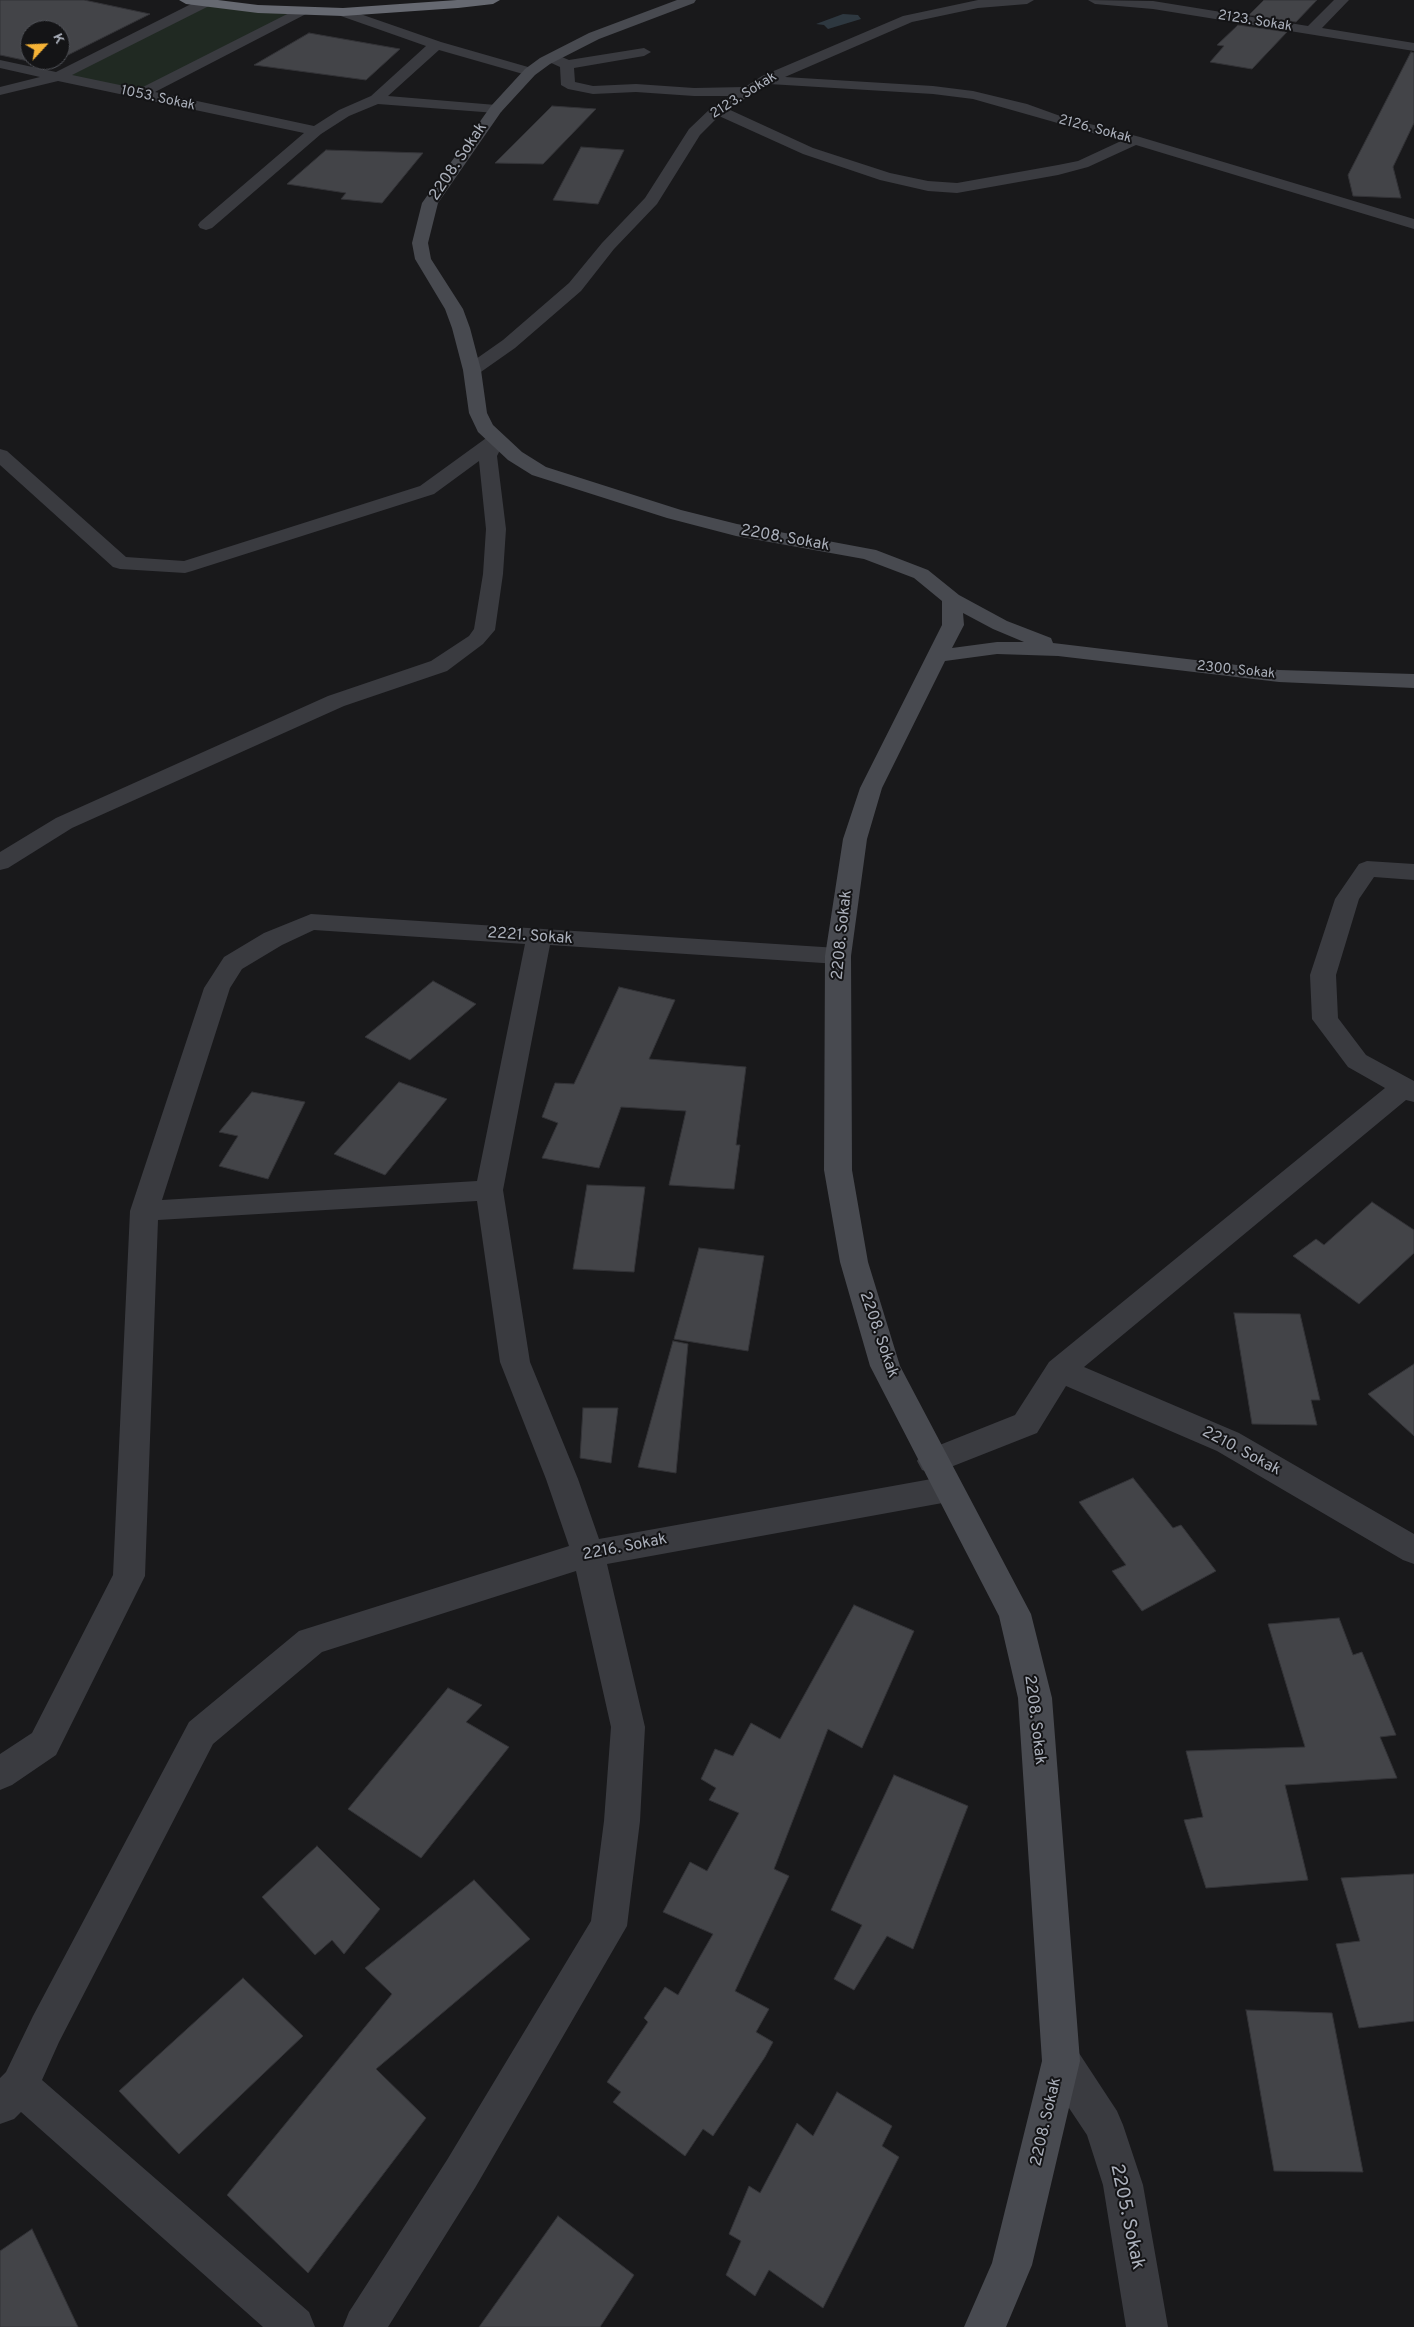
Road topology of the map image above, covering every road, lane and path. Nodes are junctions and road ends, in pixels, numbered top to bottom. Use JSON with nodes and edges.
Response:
{"nodes":[{"id":1,"x":186,"y":0,"type":"edge"},
{"id":2,"x":494,"y":0,"type":"edge"},
{"id":3,"x":689,"y":0,"type":"edge"},
{"id":4,"x":1026,"y":0,"type":"edge"},
{"id":5,"x":1095,"y":0,"type":"edge"},
{"id":6,"x":1342,"y":0,"type":"edge"},
{"id":7,"x":204,"y":3,"type":"junction"},
{"id":8,"x":301,"y":11,"type":"junction"},
{"id":9,"x":343,"y":12,"type":"junction"},
{"id":10,"x":1311,"y":31,"type":"junction"},
{"id":11,"x":436,"y":45,"type":"junction"},
{"id":12,"x":1414,"y":47,"type":"edge"},
{"id":13,"x":644,"y":52,"type":"dead end"},
{"id":14,"x":560,"y":61,"type":"junction"},
{"id":15,"x":0,"y":64,"type":"edge"},
{"id":16,"x":530,"y":72,"type":"junction"},
{"id":17,"x":56,"y":77,"type":"junction"},
{"id":18,"x":767,"y":79,"type":"junction"},
{"id":19,"x":0,"y":90,"type":"edge"},
{"id":20,"x":748,"y":91,"type":"junction"},
{"id":21,"x":139,"y":94,"type":"junction"},
{"id":22,"x":376,"y":99,"type":"junction"},
{"id":23,"x":496,"y":109,"type":"junction"},
{"id":24,"x":716,"y":110,"type":"junction"},
{"id":25,"x":316,"y":131,"type":"junction"},
{"id":26,"x":1134,"y":140,"type":"junction"},
{"id":27,"x":1414,"y":224,"type":"edge"},
{"id":28,"x":206,"y":225,"type":"dead end"},
{"id":29,"x":472,"y":370,"type":"junction"},
{"id":30,"x":496,"y":440,"type":"junction"},
{"id":31,"x":0,"y":455,"type":"edge"},
{"id":32,"x":952,"y":599,"type":"junction"},
{"id":33,"x":1000,"y":625,"type":"junction"},
{"id":34,"x":946,"y":640,"type":"junction"},
{"id":35,"x":1058,"y":650,"type":"junction"},
{"id":36,"x":1414,"y":681,"type":"edge"},
{"id":37,"x":0,"y":863,"type":"edge"},
{"id":38,"x":1414,"y":872,"type":"edge"},
{"id":39,"x":539,"y":938,"type":"junction"},
{"id":40,"x":838,"y":956,"type":"junction"},
{"id":41,"x":1409,"y":1090,"type":"edge"},
{"id":42,"x":489,"y":1190,"type":"junction"},
{"id":43,"x":144,"y":1211,"type":"junction"},
{"id":44,"x":1060,"y":1370,"type":"junction"},
{"id":45,"x":933,"y":1461,"type":"junction"},
{"id":46,"x":948,"y":1489,"type":"junction"},
{"id":47,"x":1414,"y":1550,"type":"edge"},
{"id":48,"x":588,"y":1554,"type":"junction"},
{"id":49,"x":0,"y":1774,"type":"edge"},
{"id":50,"x":1062,"y":2061,"type":"junction"},
{"id":51,"x":10,"y":2096,"type":"edge"},
{"id":52,"x":294,"y":2327,"type":"edge"},
{"id":53,"x":364,"y":2327,"type":"edge"},
{"id":54,"x":985,"y":2327,"type":"edge"},
{"id":55,"x":1147,"y":2327,"type":"edge"}],
"edges":[{"from":1,"to":7,"type":"highway"},
{"from":2,"to":9,"type":"highway"},
{"from":3,"to":14,"type":"street","name":"2208. Sokak"},
{"from":4,"to":18,"type":"street","name":"2123. Sokak"},
{"from":5,"to":10,"type":"street","name":"2123. Sokak"},
{"from":6,"to":10,"type":"street"},
{"from":7,"to":8,"type":"highway"},
{"from":7,"to":17,"type":"street"},
{"from":8,"to":9,"type":"highway"},
{"from":8,"to":21,"type":"street"},
{"from":9,"to":11,"type":"street"},
{"from":10,"to":12,"type":"street","name":"2123. Sokak"},
{"from":11,"to":16,"type":"street"},
{"from":11,"to":22,"type":"street"},
{"from":13,"to":14,"type":"street"},
{"from":14,"to":16,"type":"street","name":"2208. Sokak"},
{"from":14,"to":20,"type":"street"},
{"from":15,"to":17,"type":"street","name":"1053. Sokak"},
{"from":16,"to":23,"type":"street","name":"2208. Sokak"},
{"from":17,"to":19,"type":"street"},
{"from":17,"to":21,"type":"street","name":"1053. Sokak"},
{"from":18,"to":20,"type":"street","name":"2123. Sokak"},
{"from":18,"to":26,"type":"street","name":"2126. Sokak"},
{"from":20,"to":24,"type":"street","name":"2123. Sokak"},
{"from":21,"to":25,"type":"street","name":"1053. Sokak"},
{"from":22,"to":23,"type":"street"},
{"from":22,"to":25,"type":"street"},
{"from":23,"to":29,"type":"street","name":"2208. Sokak"},
{"from":24,"to":26,"type":"street"},
{"from":24,"to":29,"type":"street","name":"2123. Sokak"},
{"from":25,"to":28,"type":"street"},
{"from":26,"to":27,"type":"street","name":"2126. Sokak"},
{"from":29,"to":30,"type":"street","name":"2208. Sokak"},
{"from":30,"to":31,"type":"street"},
{"from":30,"to":32,"type":"street","name":"2208. Sokak"},
{"from":30,"to":37,"type":"street"},
{"from":32,"to":33,"type":"street"},
{"from":32,"to":34,"type":"street","name":"2208. Sokak"},
{"from":33,"to":34,"type":"street"},
{"from":33,"to":35,"type":"street"},
{"from":34,"to":35,"type":"street"},
{"from":34,"to":40,"type":"street","name":"2208. Sokak"},
{"from":35,"to":36,"type":"street","name":"2300. Sokak"},
{"from":38,"to":41,"type":"street"},
{"from":39,"to":40,"type":"street","name":"2221. Sokak"},
{"from":39,"to":42,"type":"street"},
{"from":39,"to":43,"type":"street","name":"2221. Sokak"},
{"from":40,"to":45,"type":"street","name":"2208. Sokak"},
{"from":41,"to":44,"type":"street"},
{"from":42,"to":43,"type":"street"},
{"from":42,"to":48,"type":"street"},
{"from":43,"to":49,"type":"street"},
{"from":44,"to":45,"type":"street"},
{"from":44,"to":47,"type":"street","name":"2210. Sokak"},
{"from":45,"to":46,"type":"street","name":"2208. Sokak"},
{"from":46,"to":48,"type":"street","name":"2216. Sokak"},
{"from":46,"to":50,"type":"street","name":"2208. Sokak"},
{"from":48,"to":51,"type":"street","name":"2216. Sokak"},
{"from":48,"to":53,"type":"street"},
{"from":50,"to":54,"type":"street","name":"2208. Sokak"},
{"from":50,"to":55,"type":"street","name":"2205. Sokak"},
{"from":51,"to":52,"type":"street"}]}
